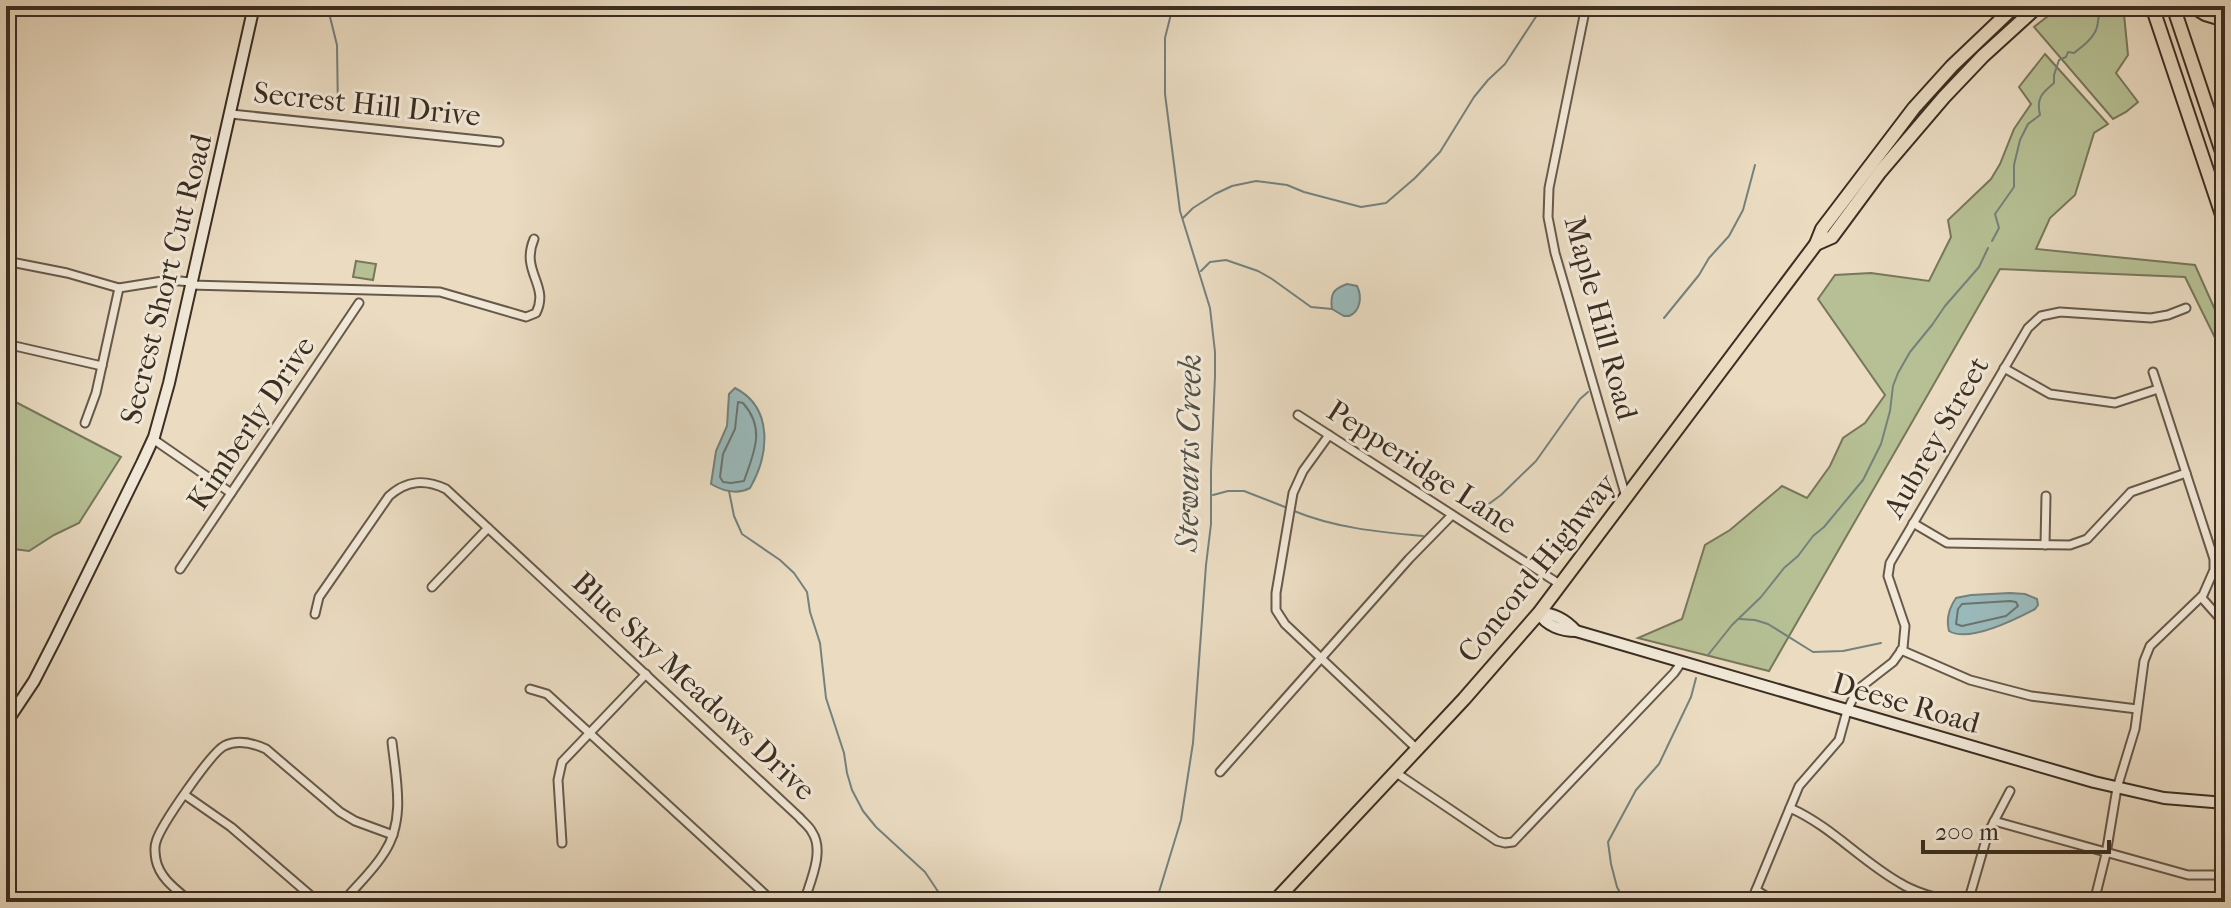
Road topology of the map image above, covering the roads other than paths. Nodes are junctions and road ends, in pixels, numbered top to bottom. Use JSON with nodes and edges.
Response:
{"nodes":[{"id":1,"x":254,"y":6,"type":"edge"},
{"id":2,"x":1586,"y":6,"type":"edge"},
{"id":3,"x":2038,"y":6,"type":"edge"},
{"id":4,"x":2152,"y":6,"type":"edge"},
{"id":5,"x":2173,"y":6,"type":"edge"},
{"id":6,"x":2192,"y":6,"type":"edge"},
{"id":7,"x":2010,"y":8,"type":"edge"},
{"id":8,"x":2225,"y":20,"type":"edge"},
{"id":9,"x":2018,"y":23,"type":"junction"},
{"id":10,"x":231,"y":114,"type":"junction"},
{"id":11,"x":499,"y":142,"type":"dead end"},
{"id":12,"x":2225,"y":161,"type":"edge"},
{"id":13,"x":2225,"y":224,"type":"edge"},
{"id":14,"x":534,"y":239,"type":"dead end"},
{"id":15,"x":1816,"y":244,"type":"junction"},
{"id":16,"x":6,"y":261,"type":"edge"},
{"id":17,"x":190,"y":283,"type":"junction"},
{"id":18,"x":119,"y":288,"type":"junction"},
{"id":19,"x":359,"y":303,"type":"dead end"},
{"id":20,"x":2186,"y":308,"type":"dead end"},
{"id":21,"x":6,"y":344,"type":"edge"},
{"id":22,"x":102,"y":366,"type":"junction"},
{"id":23,"x":2004,"y":368,"type":"junction"},
{"id":24,"x":2153,"y":372,"type":"dead end"},
{"id":25,"x":2158,"y":389,"type":"junction"},
{"id":26,"x":1298,"y":415,"type":"dead end"},
{"id":27,"x":85,"y":423,"type":"dead end"},
{"id":28,"x":1329,"y":435,"type":"junction"},
{"id":29,"x":153,"y":439,"type":"junction"},
{"id":30,"x":2186,"y":473,"type":"junction"},
{"id":31,"x":231,"y":493,"type":"junction"},
{"id":32,"x":2046,"y":496,"type":"dead end"},
{"id":33,"x":1627,"y":499,"type":"junction"},
{"id":34,"x":1452,"y":515,"type":"junction"},
{"id":35,"x":1913,"y":523,"type":"junction"},
{"id":36,"x":488,"y":528,"type":"junction"},
{"id":37,"x":2045,"y":545,"type":"junction"},
{"id":38,"x":180,"y":569,"type":"dead end"},
{"id":39,"x":1561,"y":585,"type":"junction"},
{"id":40,"x":432,"y":587,"type":"dead end"},
{"id":41,"x":2201,"y":597,"type":"junction"},
{"id":42,"x":1539,"y":613,"type":"junction"},
{"id":43,"x":315,"y":614,"type":"dead end"},
{"id":44,"x":2225,"y":624,"type":"edge"},
{"id":45,"x":1901,"y":650,"type":"junction"},
{"id":46,"x":1323,"y":658,"type":"junction"},
{"id":47,"x":1681,"y":663,"type":"junction"},
{"id":48,"x":646,"y":674,"type":"junction"},
{"id":49,"x":530,"y":689,"type":"dead end"},
{"id":50,"x":2137,"y":709,"type":"junction"},
{"id":51,"x":1847,"y":711,"type":"junction"},
{"id":52,"x":6,"y":723,"type":"edge"},
{"id":53,"x":589,"y":733,"type":"junction"},
{"id":54,"x":392,"y":742,"type":"dead end"},
{"id":55,"x":1417,"y":749,"type":"junction"},
{"id":56,"x":1220,"y":772,"type":"dead end"},
{"id":57,"x":1395,"y":772,"type":"junction"},
{"id":58,"x":2117,"y":788,"type":"junction"},
{"id":59,"x":2010,"y":791,"type":"dead end"},
{"id":60,"x":185,"y":795,"type":"junction"},
{"id":61,"x":2225,"y":803,"type":"edge"},
{"id":62,"x":1790,"y":808,"type":"junction"},
{"id":63,"x":1994,"y":821,"type":"junction"},
{"id":64,"x":393,"y":835,"type":"junction"},
{"id":65,"x":562,"y":843,"type":"dead end"},
{"id":66,"x":2106,"y":854,"type":"junction"},
{"id":67,"x":2225,"y":875,"type":"edge"},
{"id":68,"x":1756,"y":890,"type":"junction"},
{"id":69,"x":191,"y":902,"type":"edge"},
{"id":70,"x":318,"y":902,"type":"edge"},
{"id":71,"x":343,"y":902,"type":"edge"},
{"id":72,"x":783,"y":902,"type":"edge"},
{"id":73,"x":804,"y":902,"type":"edge"},
{"id":74,"x":1274,"y":902,"type":"edge"},
{"id":75,"x":1751,"y":902,"type":"edge"},
{"id":76,"x":1775,"y":902,"type":"edge"},
{"id":77,"x":1954,"y":902,"type":"edge"},
{"id":78,"x":1968,"y":902,"type":"edge"},
{"id":79,"x":2094,"y":902,"type":"edge"}],
"edges":[{"from":1,"to":10,"type":"main road","name":"Secrest Short Cut Road"},
{"from":2,"to":33,"type":"street","name":"Maple Hill Road"},
{"from":3,"to":9,"type":"highway","name":"Concord Highway"},
{"from":4,"to":13,"type":"highway"},
{"from":5,"to":12,"type":"highway"},
{"from":6,"to":8,"type":"highway"},
{"from":7,"to":9,"type":"highway"},
{"from":7,"to":15,"type":"highway","name":"Concord Highway"},
{"from":9,"to":15,"type":"highway","name":"Concord Highway"},
{"from":10,"to":11,"type":"street","name":"Secrest Hill Drive"},
{"from":10,"to":17,"type":"main road","name":"Secrest Short Cut Road"},
{"from":14,"to":17,"type":"street"},
{"from":15,"to":33,"type":"highway","name":"Concord Highway"},
{"from":16,"to":18,"type":"street"},
{"from":17,"to":18,"type":"street"},
{"from":17,"to":29,"type":"main road","name":"Secrest Short Cut Road"},
{"from":18,"to":22,"type":"street"},
{"from":19,"to":31,"type":"street","name":"Kimberly Drive"},
{"from":20,"to":23,"type":"street","name":"Aubrey Street"},
{"from":21,"to":22,"type":"street"},
{"from":22,"to":27,"type":"street"},
{"from":23,"to":25,"type":"street"},
{"from":23,"to":35,"type":"street","name":"Aubrey Street"},
{"from":24,"to":25,"type":"street"},
{"from":25,"to":30,"type":"street"},
{"from":26,"to":28,"type":"street","name":"Pepperidge Lane"},
{"from":28,"to":34,"type":"street","name":"Pepperidge Lane"},
{"from":28,"to":46,"type":"street"},
{"from":29,"to":31,"type":"street"},
{"from":29,"to":52,"type":"main road","name":"Secrest Short Cut Road"},
{"from":30,"to":37,"type":"street"},
{"from":30,"to":41,"type":"street"},
{"from":31,"to":38,"type":"street","name":"Kimberly Drive"},
{"from":32,"to":37,"type":"street"},
{"from":33,"to":39,"type":"highway","name":"Concord Highway"},
{"from":34,"to":39,"type":"street","name":"Pepperidge Lane"},
{"from":34,"to":46,"type":"street"},
{"from":35,"to":37,"type":"street"},
{"from":35,"to":45,"type":"street","name":"Aubrey Street"},
{"from":36,"to":40,"type":"street"},
{"from":36,"to":43,"type":"street","name":"Blue Sky Meadows Drive"},
{"from":36,"to":48,"type":"street","name":"Blue Sky Meadows Drive"},
{"from":39,"to":42,"type":"highway","name":"Concord Highway"},
{"from":41,"to":44,"type":"street"},
{"from":41,"to":50,"type":"street"},
{"from":42,"to":47,"type":"main road","name":"Deese Road"},
{"from":42,"to":55,"type":"highway","name":"Concord Highway"},
{"from":45,"to":50,"type":"street"},
{"from":45,"to":51,"type":"street"},
{"from":46,"to":55,"type":"street"},
{"from":46,"to":56,"type":"street"},
{"from":47,"to":51,"type":"main road","name":"Deese Road"},
{"from":47,"to":57,"type":"street"},
{"from":48,"to":53,"type":"street"},
{"from":48,"to":73,"type":"street","name":"Blue Sky Meadows Drive"},
{"from":49,"to":53,"type":"street"},
{"from":50,"to":58,"type":"street"},
{"from":51,"to":58,"type":"main road","name":"Deese Road"},
{"from":51,"to":62,"type":"street"},
{"from":53,"to":65,"type":"street"},
{"from":53,"to":72,"type":"street"},
{"from":54,"to":64,"type":"street"},
{"from":55,"to":57,"type":"highway","name":"Concord Highway"},
{"from":57,"to":74,"type":"highway","name":"Concord Highway"},
{"from":58,"to":61,"type":"main road","name":"Deese Road"},
{"from":58,"to":66,"type":"street"},
{"from":59,"to":63,"type":"street"},
{"from":60,"to":64,"type":"street"},
{"from":60,"to":69,"type":"street"},
{"from":60,"to":70,"type":"street"},
{"from":62,"to":68,"type":"street"},
{"from":62,"to":77,"type":"street"},
{"from":63,"to":66,"type":"street"},
{"from":63,"to":78,"type":"street"},
{"from":64,"to":71,"type":"street"},
{"from":66,"to":67,"type":"street"},
{"from":66,"to":79,"type":"street"},
{"from":68,"to":75,"type":"street"},
{"from":68,"to":76,"type":"street"}]}
